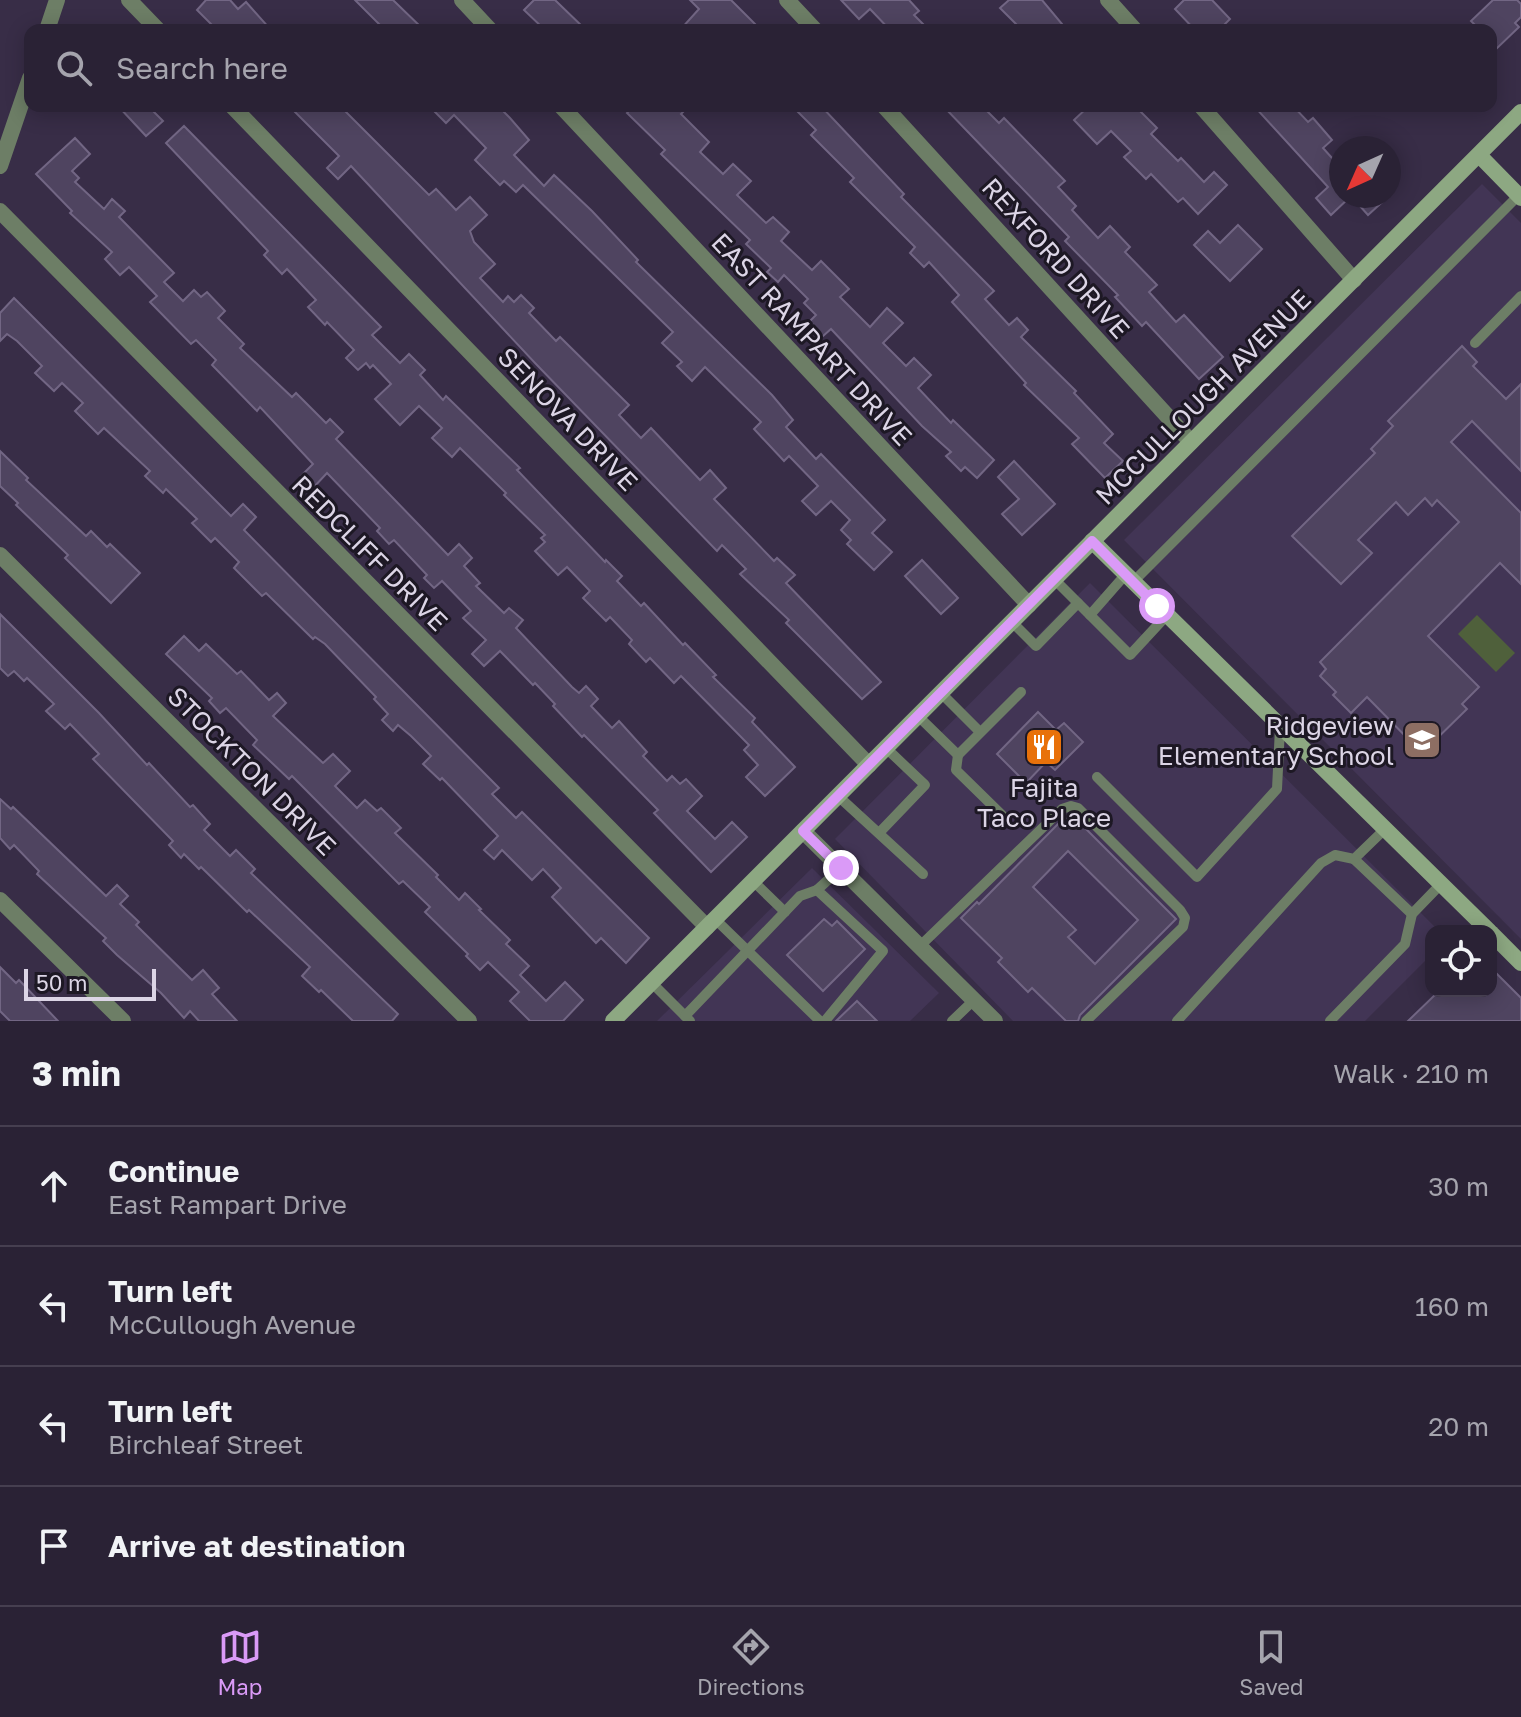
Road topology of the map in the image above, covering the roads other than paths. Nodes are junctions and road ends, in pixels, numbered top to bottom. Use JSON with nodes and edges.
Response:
{"nodes":[{"id":1,"x":57,"y":0,"type":"edge"},
{"id":2,"x":129,"y":0,"type":"edge"},
{"id":3,"x":462,"y":0,"type":"edge"},
{"id":4,"x":787,"y":0,"type":"edge"},
{"id":5,"x":1108,"y":0,"type":"edge"},
{"id":6,"x":49,"y":24,"type":"edge"},
{"id":7,"x":152,"y":24,"type":"edge"},
{"id":8,"x":484,"y":24,"type":"edge"},
{"id":9,"x":809,"y":24,"type":"edge"},
{"id":10,"x":1130,"y":24,"type":"edge"},
{"id":11,"x":24,"y":96,"type":"edge"},
{"id":12,"x":238,"y":112,"type":"edge"},
{"id":13,"x":567,"y":112,"type":"edge"},
{"id":14,"x":889,"y":112,"type":"edge"},
{"id":15,"x":1206,"y":112,"type":"edge"},
{"id":16,"x":1521,"y":112,"type":"edge"},
{"id":17,"x":1479,"y":155,"type":"junction"},
{"id":18,"x":0,"y":166,"type":"edge"},
{"id":19,"x":1520,"y":196,"type":"edge"},
{"id":20,"x":0,"y":211,"type":"edge"},
{"id":21,"x":1354,"y":280,"type":"junction"},
{"id":22,"x":1521,"y":296,"type":"edge"},
{"id":23,"x":1475,"y":343,"type":"dead end"},
{"id":24,"x":1191,"y":442,"type":"junction"},
{"id":25,"x":1092,"y":541,"type":"junction"},
{"id":26,"x":0,"y":555,"type":"edge"},
{"id":27,"x":1130,"y":578,"type":"junction"},
{"id":28,"x":1054,"y":579,"type":"junction"},
{"id":29,"x":1078,"y":603,"type":"junction"},
{"id":30,"x":1029,"y":605,"type":"junction"},
{"id":31,"x":1090,"y":615,"type":"junction"},
{"id":32,"x":1167,"y":615,"type":"junction"},
{"id":33,"x":1012,"y":622,"type":"junction"},
{"id":34,"x":1021,"y":692,"type":"dead end"},
{"id":35,"x":941,"y":693,"type":"junction"},
{"id":36,"x":918,"y":716,"type":"junction"},
{"id":37,"x":1280,"y":728,"type":"junction"},
{"id":38,"x":980,"y":732,"type":"junction"},
{"id":39,"x":886,"y":748,"type":"junction"},
{"id":40,"x":958,"y":755,"type":"junction"},
{"id":41,"x":869,"y":765,"type":"junction"},
{"id":42,"x":1097,"y":777,"type":"dead end"},
{"id":43,"x":838,"y":796,"type":"junction"},
{"id":44,"x":1002,"y":815,"type":"dead end"},
{"id":45,"x":1385,"y":829,"type":"junction"},
{"id":46,"x":803,"y":831,"type":"junction"},
{"id":47,"x":879,"y":833,"type":"junction"},
{"id":48,"x":1354,"y":859,"type":"junction"},
{"id":49,"x":841,"y":868,"type":"junction"},
{"id":50,"x":923,"y":874,"type":"dead end"},
{"id":51,"x":753,"y":881,"type":"junction"},
{"id":52,"x":1441,"y":884,"type":"junction"},
{"id":53,"x":817,"y":890,"type":"junction"},
{"id":54,"x":0,"y":900,"type":"edge"},
{"id":55,"x":785,"y":912,"type":"junction"},
{"id":56,"x":1412,"y":914,"type":"junction"},
{"id":57,"x":711,"y":923,"type":"junction"},
{"id":58,"x":1483,"y":925,"type":"edge"},
{"id":59,"x":1497,"y":939,"type":"edge"},
{"id":60,"x":920,"y":946,"type":"junction"},
{"id":61,"x":748,"y":950,"type":"junction"},
{"id":62,"x":1521,"y":963,"type":"edge"},
{"id":63,"x":652,"y":983,"type":"junction"},
{"id":64,"x":974,"y":1000,"type":"junction"},
{"id":65,"x":624,"y":1017,"type":"edge"},
{"id":66,"x":688,"y":1018,"type":"edge"},
{"id":67,"x":123,"y":1021,"type":"edge"},
{"id":68,"x":469,"y":1021,"type":"edge"},
{"id":69,"x":822,"y":1021,"type":"edge"},
{"id":70,"x":952,"y":1021,"type":"edge"},
{"id":71,"x":995,"y":1021,"type":"edge"},
{"id":72,"x":1086,"y":1021,"type":"edge"},
{"id":73,"x":1177,"y":1021,"type":"edge"},
{"id":74,"x":1330,"y":1021,"type":"edge"}],
"edges":[{"from":1,"to":6,"type":"street"},
{"from":2,"to":7,"type":"street"},
{"from":3,"to":8,"type":"street"},
{"from":4,"to":9,"type":"street"},
{"from":5,"to":10,"type":"street"},
{"from":11,"to":18,"type":"street"},
{"from":12,"to":41,"type":"street","name":"SENOVA DRIVE"},
{"from":13,"to":30,"type":"street","name":"EAST RAMPART DRIVE"},
{"from":14,"to":24,"type":"street","name":"REXFORD DRIVE"},
{"from":15,"to":21,"type":"street"},
{"from":16,"to":17,"type":"main road","name":"MCCULLOUGH AVENUE"},
{"from":17,"to":19,"type":"main road"},
{"from":17,"to":21,"type":"main road","name":"MCCULLOUGH AVENUE"},
{"from":19,"to":27,"type":"lane"},
{"from":20,"to":57,"type":"street","name":"REDCLIFF DRIVE"},
{"from":21,"to":24,"type":"main road","name":"MCCULLOUGH AVENUE"},
{"from":22,"to":23,"type":"lane"},
{"from":24,"to":25,"type":"main road","name":"MCCULLOUGH AVENUE"},
{"from":25,"to":27,"type":"main road"},
{"from":25,"to":28,"type":"main road","name":"MCCULLOUGH AVENUE"},
{"from":26,"to":68,"type":"street","name":"STOCKTON DRIVE"},
{"from":27,"to":31,"type":"lane"},
{"from":27,"to":32,"type":"main road"},
{"from":28,"to":29,"type":"lane"},
{"from":28,"to":30,"type":"main road","name":"MCCULLOUGH AVENUE"},
{"from":29,"to":31,"type":"lane"},
{"from":29,"to":33,"type":"lane"},
{"from":30,"to":33,"type":"main road","name":"MCCULLOUGH AVENUE"},
{"from":31,"to":32,"type":"lane"},
{"from":32,"to":37,"type":"main road"},
{"from":33,"to":35,"type":"main road","name":"MCCULLOUGH AVENUE"},
{"from":34,"to":38,"type":"lane"},
{"from":35,"to":36,"type":"main road","name":"MCCULLOUGH AVENUE"},
{"from":35,"to":38,"type":"lane"},
{"from":36,"to":39,"type":"main road","name":"MCCULLOUGH AVENUE"},
{"from":36,"to":40,"type":"lane"},
{"from":37,"to":42,"type":"lane"},
{"from":37,"to":45,"type":"main road"},
{"from":38,"to":40,"type":"lane"},
{"from":39,"to":41,"type":"main road","name":"MCCULLOUGH AVENUE"},
{"from":39,"to":47,"type":"lane"},
{"from":40,"to":44,"type":"lane"},
{"from":41,"to":43,"type":"main road","name":"MCCULLOUGH AVENUE"},
{"from":43,"to":46,"type":"main road","name":"MCCULLOUGH AVENUE"},
{"from":43,"to":47,"type":"lane"},
{"from":45,"to":48,"type":"lane"},
{"from":45,"to":52,"type":"main road"},
{"from":46,"to":49,"type":"street"},
{"from":46,"to":51,"type":"main road","name":"MCCULLOUGH AVENUE"},
{"from":47,"to":50,"type":"lane"},
{"from":48,"to":56,"type":"lane"},
{"from":48,"to":73,"type":"lane"},
{"from":49,"to":53,"type":"lane"},
{"from":49,"to":60,"type":"street"},
{"from":51,"to":55,"type":"lane"},
{"from":51,"to":57,"type":"main road","name":"MCCULLOUGH AVENUE"},
{"from":52,"to":56,"type":"lane"},
{"from":52,"to":58,"type":"main road"},
{"from":53,"to":55,"type":"lane"},
{"from":53,"to":69,"type":"lane"},
{"from":54,"to":67,"type":"street"},
{"from":55,"to":61,"type":"lane"},
{"from":56,"to":74,"type":"lane"},
{"from":57,"to":61,"type":"lane"},
{"from":57,"to":63,"type":"main road","name":"MCCULLOUGH AVENUE"},
{"from":59,"to":62,"type":"main road"},
{"from":60,"to":64,"type":"street"},
{"from":60,"to":72,"type":"lane"},
{"from":61,"to":66,"type":"lane"},
{"from":61,"to":69,"type":"lane"},
{"from":63,"to":65,"type":"main road","name":"MCCULLOUGH AVENUE"},
{"from":63,"to":66,"type":"lane"},
{"from":64,"to":70,"type":"lane"},
{"from":64,"to":71,"type":"street"}]}
